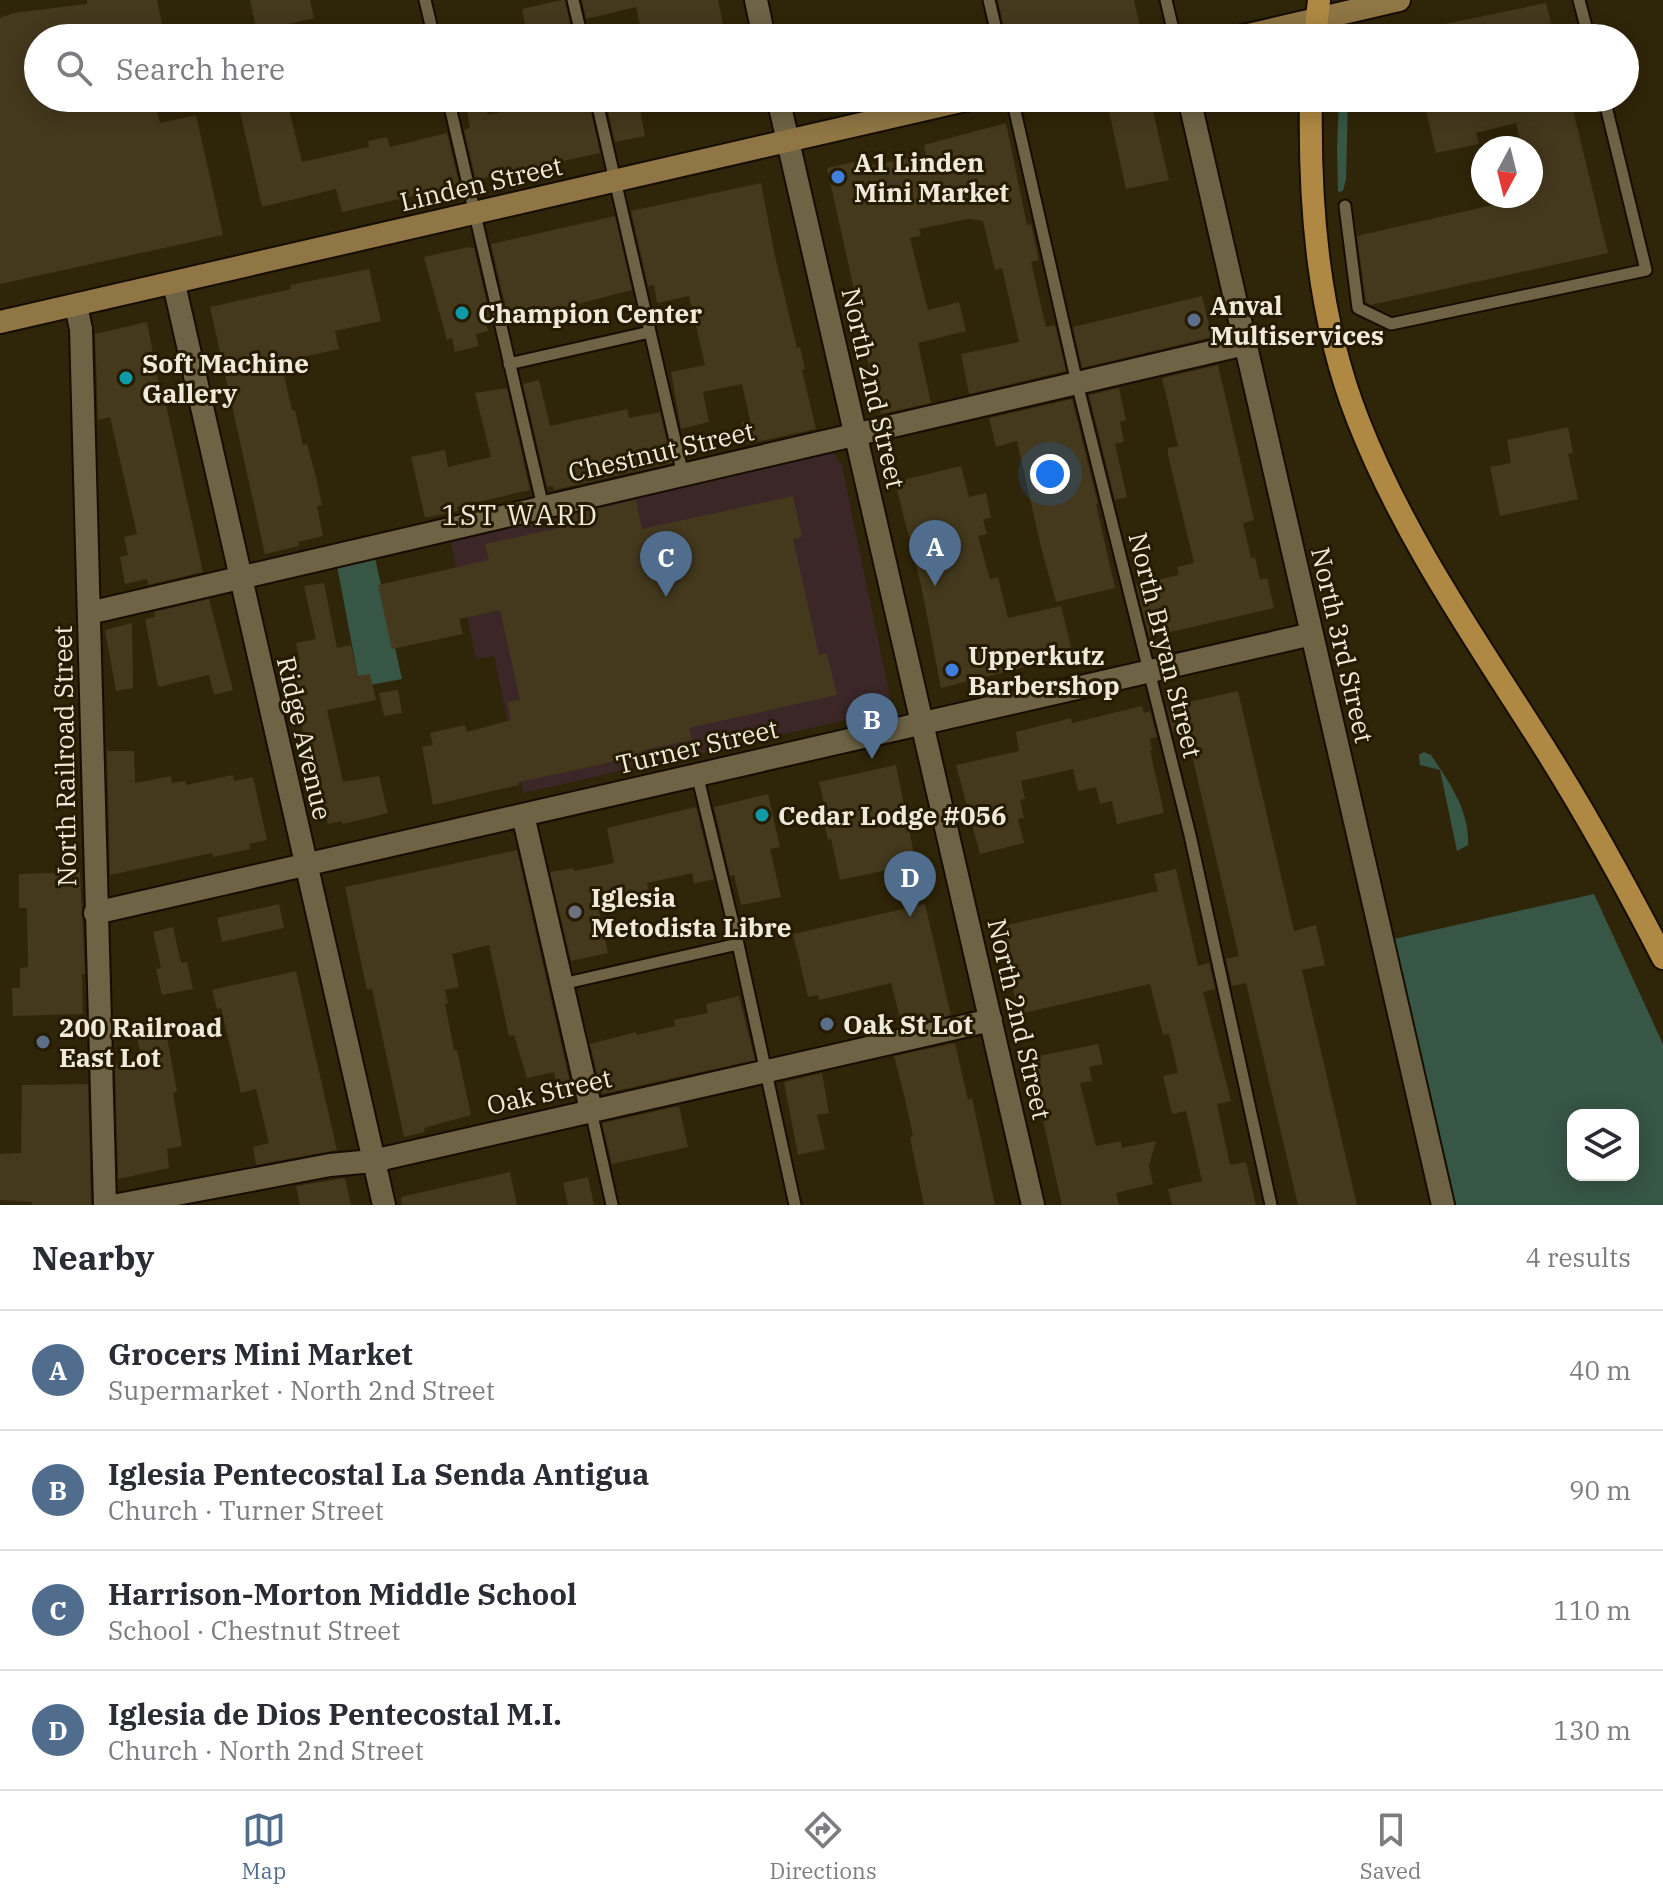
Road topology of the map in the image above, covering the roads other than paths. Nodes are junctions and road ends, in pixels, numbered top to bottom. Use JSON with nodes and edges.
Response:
{"nodes":[{"id":1,"x":425,"y":0,"type":"edge"},
{"id":2,"x":573,"y":0,"type":"edge"},
{"id":3,"x":756,"y":0,"type":"edge"},
{"id":4,"x":989,"y":0,"type":"edge"},
{"id":5,"x":1166,"y":0,"type":"edge"},
{"id":6,"x":1399,"y":0,"type":"edge"},
{"id":7,"x":1579,"y":0,"type":"edge"},
{"id":8,"x":1317,"y":19,"type":"edge"},
{"id":9,"x":431,"y":24,"type":"edge"},
{"id":10,"x":579,"y":24,"type":"edge"},
{"id":11,"x":761,"y":24,"type":"edge"},
{"id":12,"x":995,"y":24,"type":"edge"},
{"id":13,"x":1172,"y":24,"type":"edge"},
{"id":14,"x":1295,"y":24,"type":"edge"},
{"id":15,"x":1585,"y":24,"type":"edge"},
{"id":16,"x":451,"y":112,"type":"edge"},
{"id":17,"x":599,"y":112,"type":"edge"},
{"id":18,"x":781,"y":112,"type":"edge"},
{"id":19,"x":913,"y":112,"type":"edge"},
{"id":20,"x":1015,"y":112,"type":"edge"},
{"id":21,"x":1192,"y":112,"type":"edge"},
{"id":22,"x":1311,"y":112,"type":"edge"},
{"id":23,"x":1607,"y":112,"type":"edge"},
{"id":24,"x":788,"y":141,"type":"junction"},
{"id":25,"x":615,"y":181,"type":"junction"},
{"id":26,"x":1345,"y":206,"type":"dead end"},
{"id":27,"x":474,"y":213,"type":"junction"},
{"id":28,"x":174,"y":284,"type":"junction"},
{"id":29,"x":76,"y":306,"type":"junction"},
{"id":30,"x":0,"y":322,"type":"edge"},
{"id":31,"x":650,"y":332,"type":"junction"},
{"id":32,"x":1245,"y":344,"type":"junction"},
{"id":33,"x":509,"y":364,"type":"junction"},
{"id":34,"x":1077,"y":383,"type":"junction"},
{"id":35,"x":856,"y":434,"type":"junction"},
{"id":36,"x":683,"y":475,"type":"junction"},
{"id":37,"x":543,"y":507,"type":"junction"},
{"id":38,"x":239,"y":578,"type":"junction"},
{"id":39,"x":89,"y":613,"type":"junction"},
{"id":40,"x":1312,"y":634,"type":"junction"},
{"id":41,"x":1149,"y":671,"type":"junction"},
{"id":42,"x":923,"y":723,"type":"junction"},
{"id":43,"x":697,"y":774,"type":"junction"},
{"id":44,"x":523,"y":815,"type":"junction"},
{"id":45,"x":305,"y":865,"type":"junction"},
{"id":46,"x":95,"y":913,"type":"junction"},
{"id":47,"x":738,"y":944,"type":"junction"},
{"id":48,"x":1663,"y":958,"type":"edge"},
{"id":49,"x":562,"y":984,"type":"junction"},
{"id":50,"x":991,"y":1020,"type":"junction"},
{"id":51,"x":766,"y":1071,"type":"junction"},
{"id":52,"x":591,"y":1110,"type":"junction"},
{"id":53,"x":373,"y":1161,"type":"junction"},
{"id":54,"x":105,"y":1205,"type":"edge"},
{"id":55,"x":118,"y":1205,"type":"edge"},
{"id":56,"x":384,"y":1205,"type":"edge"},
{"id":57,"x":612,"y":1205,"type":"edge"},
{"id":58,"x":795,"y":1205,"type":"edge"},
{"id":59,"x":1033,"y":1205,"type":"edge"},
{"id":60,"x":1271,"y":1205,"type":"edge"},
{"id":61,"x":1443,"y":1205,"type":"edge"}],
"edges":[{"from":1,"to":9,"type":"lane"},
{"from":2,"to":10,"type":"lane"},
{"from":3,"to":11,"type":"street"},
{"from":4,"to":12,"type":"lane"},
{"from":5,"to":13,"type":"lane"},
{"from":6,"to":8,"type":"main road"},
{"from":7,"to":15,"type":"lane"},
{"from":8,"to":14,"type":"main road"},
{"from":16,"to":27,"type":"lane"},
{"from":17,"to":25,"type":"lane"},
{"from":18,"to":24,"type":"street","name":"North 2nd Street"},
{"from":19,"to":24,"type":"main road","name":"Linden Street"},
{"from":20,"to":34,"type":"lane","name":"North Bryan Street"},
{"from":21,"to":32,"type":"street","name":"North 3rd Street"},
{"from":22,"to":48,"type":"main road"},
{"from":23,"to":26,"type":"lane"},
{"from":24,"to":25,"type":"main road","name":"Linden Street"},
{"from":24,"to":35,"type":"street","name":"North 2nd Street"},
{"from":25,"to":27,"type":"main road","name":"Linden Street"},
{"from":25,"to":31,"type":"lane"},
{"from":27,"to":28,"type":"main road","name":"Linden Street"},
{"from":27,"to":33,"type":"lane"},
{"from":28,"to":29,"type":"main road","name":"Linden Street"},
{"from":28,"to":38,"type":"street","name":"Ridge Avenue"},
{"from":29,"to":30,"type":"main road","name":"Linden Street"},
{"from":29,"to":39,"type":"street","name":"North Railroad Street"},
{"from":31,"to":33,"type":"lane"},
{"from":31,"to":36,"type":"lane"},
{"from":32,"to":34,"type":"street","name":"Chestnut Street"},
{"from":32,"to":40,"type":"street","name":"North 3rd Street"},
{"from":33,"to":37,"type":"lane"},
{"from":34,"to":35,"type":"street","name":"Chestnut Street"},
{"from":34,"to":41,"type":"lane","name":"North Bryan Street"},
{"from":35,"to":36,"type":"street","name":"Chestnut Street"},
{"from":35,"to":42,"type":"street","name":"North 2nd Street"},
{"from":36,"to":37,"type":"street","name":"Chestnut Street"},
{"from":37,"to":38,"type":"street","name":"Chestnut Street"},
{"from":38,"to":39,"type":"street","name":"Chestnut Street"},
{"from":38,"to":45,"type":"street","name":"Ridge Avenue"},
{"from":39,"to":46,"type":"street","name":"North Railroad Street"},
{"from":40,"to":41,"type":"street","name":"Turner Street"},
{"from":40,"to":61,"type":"street","name":"North 3rd Street"},
{"from":41,"to":42,"type":"street","name":"Turner Street"},
{"from":41,"to":60,"type":"lane","name":"North Bryan Street"},
{"from":42,"to":43,"type":"street","name":"Turner Street"},
{"from":42,"to":50,"type":"street","name":"North 2nd Street"},
{"from":43,"to":44,"type":"street","name":"Turner Street"},
{"from":43,"to":47,"type":"lane"},
{"from":44,"to":45,"type":"street","name":"Turner Street"},
{"from":44,"to":49,"type":"street"},
{"from":45,"to":46,"type":"street","name":"Turner Street"},
{"from":45,"to":53,"type":"street","name":"Ridge Avenue"},
{"from":46,"to":54,"type":"street","name":"North Railroad Street"},
{"from":47,"to":49,"type":"lane"},
{"from":47,"to":51,"type":"lane"},
{"from":49,"to":52,"type":"street"},
{"from":50,"to":51,"type":"street","name":"Oak Street"},
{"from":50,"to":59,"type":"street","name":"North 2nd Street"},
{"from":51,"to":52,"type":"street","name":"Oak Street"},
{"from":51,"to":58,"type":"lane"},
{"from":52,"to":53,"type":"street","name":"Oak Street"},
{"from":52,"to":57,"type":"lane"},
{"from":53,"to":55,"type":"street","name":"Oak Street"},
{"from":53,"to":56,"type":"street","name":"Ridge Avenue"}]}
